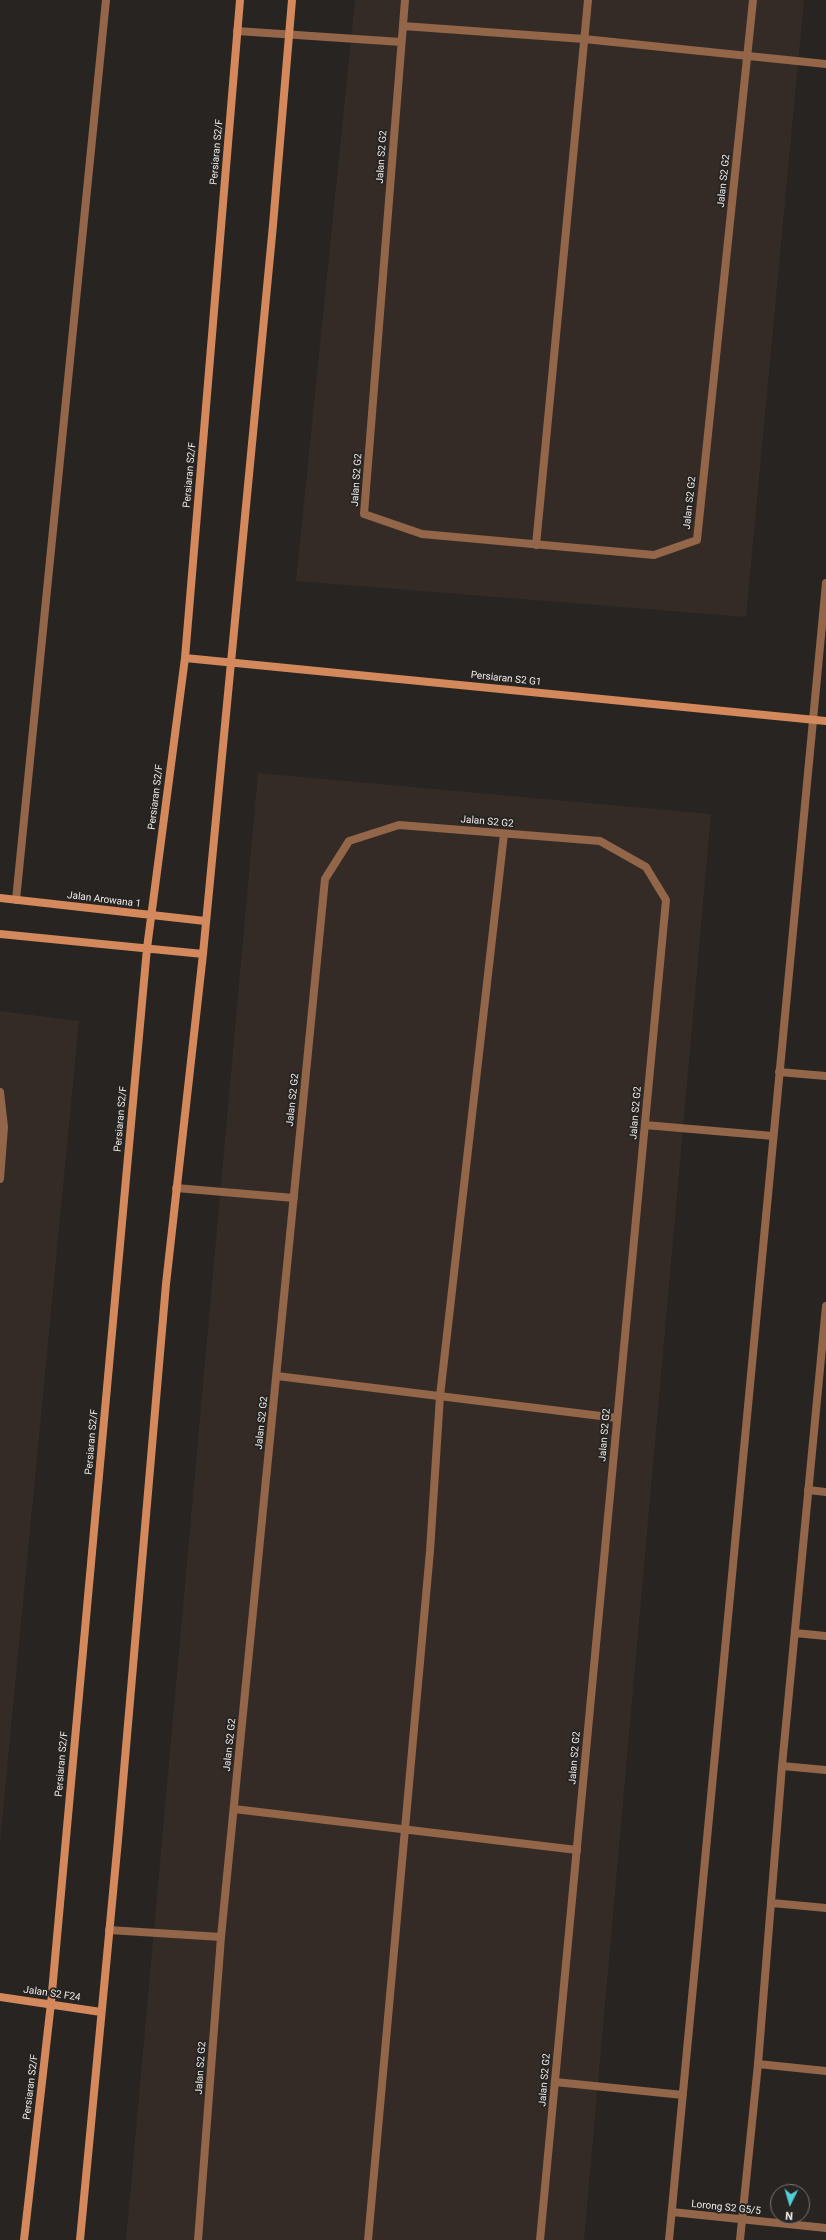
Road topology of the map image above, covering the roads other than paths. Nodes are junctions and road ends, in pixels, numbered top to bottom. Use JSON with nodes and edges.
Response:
{"nodes":[{"id":1,"x":106,"y":0,"type":"edge"},
{"id":2,"x":240,"y":0,"type":"edge"},
{"id":3,"x":292,"y":0,"type":"edge"},
{"id":4,"x":405,"y":0,"type":"edge"},
{"id":5,"x":588,"y":0,"type":"edge"},
{"id":6,"x":753,"y":0,"type":"edge"},
{"id":7,"x":403,"y":26,"type":"junction"},
{"id":8,"x":237,"y":31,"type":"junction"},
{"id":9,"x":289,"y":34,"type":"junction"},
{"id":10,"x":584,"y":39,"type":"junction"},
{"id":11,"x":401,"y":42,"type":"junction"},
{"id":12,"x":747,"y":55,"type":"junction"},
{"id":13,"x":826,"y":64,"type":"edge"},
{"id":14,"x":536,"y":544,"type":"junction"},
{"id":15,"x":826,"y":583,"type":"edge"},
{"id":16,"x":185,"y":658,"type":"junction"},
{"id":17,"x":230,"y":662,"type":"junction"},
{"id":18,"x":812,"y":719,"type":"junction"},
{"id":19,"x":826,"y":721,"type":"edge"},
{"id":20,"x":504,"y":834,"type":"junction"},
{"id":21,"x":0,"y":898,"type":"edge"},
{"id":22,"x":16,"y":900,"type":"junction"},
{"id":23,"x":151,"y":916,"type":"junction"},
{"id":24,"x":205,"y":921,"type":"junction"},
{"id":25,"x":0,"y":934,"type":"edge"},
{"id":26,"x":147,"y":948,"type":"junction"},
{"id":27,"x":202,"y":954,"type":"junction"},
{"id":28,"x":779,"y":1072,"type":"junction"},
{"id":29,"x":826,"y":1076,"type":"edge"},
{"id":30,"x":0,"y":1092,"type":"edge"},
{"id":31,"x":645,"y":1125,"type":"junction"},
{"id":32,"x":773,"y":1136,"type":"junction"},
{"id":33,"x":0,"y":1179,"type":"edge"},
{"id":34,"x":176,"y":1188,"type":"junction"},
{"id":35,"x":294,"y":1198,"type":"junction"},
{"id":36,"x":826,"y":1306,"type":"edge"},
{"id":37,"x":823,"y":1359,"type":"edge"},
{"id":38,"x":277,"y":1376,"type":"junction"},
{"id":39,"x":440,"y":1396,"type":"junction"},
{"id":40,"x":617,"y":1418,"type":"junction"},
{"id":41,"x":808,"y":1490,"type":"junction"},
{"id":42,"x":826,"y":1492,"type":"edge"},
{"id":43,"x":795,"y":1633,"type":"junction"},
{"id":44,"x":826,"y":1636,"type":"edge"},
{"id":45,"x":782,"y":1766,"type":"junction"},
{"id":46,"x":826,"y":1770,"type":"edge"},
{"id":47,"x":234,"y":1809,"type":"junction"},
{"id":48,"x":405,"y":1828,"type":"junction"},
{"id":49,"x":577,"y":1850,"type":"junction"},
{"id":50,"x":772,"y":1903,"type":"junction"},
{"id":51,"x":826,"y":1908,"type":"edge"},
{"id":52,"x":109,"y":1930,"type":"junction"},
{"id":53,"x":221,"y":1937,"type":"junction"},
{"id":54,"x":0,"y":1997,"type":"edge"},
{"id":55,"x":51,"y":2003,"type":"junction"},
{"id":56,"x":101,"y":2012,"type":"junction"},
{"id":57,"x":758,"y":2064,"type":"junction"},
{"id":58,"x":826,"y":2071,"type":"edge"},
{"id":59,"x":555,"y":2082,"type":"junction"},
{"id":60,"x":683,"y":2095,"type":"junction"},
{"id":61,"x":672,"y":2212,"type":"junction"},
{"id":62,"x":742,"y":2220,"type":"junction"},
{"id":63,"x":826,"y":2228,"type":"edge"},
{"id":64,"x":24,"y":2240,"type":"edge"},
{"id":65,"x":80,"y":2240,"type":"edge"},
{"id":66,"x":198,"y":2240,"type":"edge"},
{"id":67,"x":368,"y":2240,"type":"edge"},
{"id":68,"x":540,"y":2240,"type":"edge"},
{"id":69,"x":669,"y":2240,"type":"edge"},
{"id":70,"x":740,"y":2240,"type":"edge"}],
"edges":[{"from":1,"to":22,"type":"street"},
{"from":2,"to":8,"type":"main road","name":"Persiaran S2/F"},
{"from":3,"to":9,"type":"main road"},
{"from":4,"to":7,"type":"street","name":"Jalan S2 G2"},
{"from":5,"to":10,"type":"street"},
{"from":6,"to":12,"type":"street","name":"Jalan S2 G2"},
{"from":7,"to":10,"type":"street"},
{"from":7,"to":11,"type":"street","name":"Jalan S2 G2"},
{"from":8,"to":9,"type":"street"},
{"from":8,"to":16,"type":"main road","name":"Persiaran S2/F"},
{"from":9,"to":11,"type":"street"},
{"from":9,"to":17,"type":"main road"},
{"from":10,"to":12,"type":"street"},
{"from":10,"to":14,"type":"street"},
{"from":11,"to":14,"type":"street","name":"Jalan S2 G2"},
{"from":12,"to":13,"type":"street"},
{"from":12,"to":14,"type":"street","name":"Jalan S2 G2"},
{"from":15,"to":18,"type":"street"},
{"from":16,"to":17,"type":"main road","name":"Persiaran S2 G1"},
{"from":16,"to":23,"type":"main road","name":"Persiaran S2/F"},
{"from":17,"to":18,"type":"main road","name":"Persiaran S2 G1"},
{"from":17,"to":24,"type":"main road"},
{"from":18,"to":19,"type":"main road","name":"Persiaran S2 G1"},
{"from":18,"to":28,"type":"street"},
{"from":20,"to":31,"type":"street","name":"Jalan S2 G2"},
{"from":20,"to":35,"type":"street","name":"Jalan S2 G2"},
{"from":20,"to":39,"type":"street"},
{"from":21,"to":22,"type":"main road","name":"Jalan Arowana 1"},
{"from":22,"to":23,"type":"main road","name":"Jalan Arowana 1"},
{"from":23,"to":24,"type":"main road","name":"Jalan Arowana 1"},
{"from":23,"to":26,"type":"main road","name":"Persiaran S2/F"},
{"from":24,"to":27,"type":"main road"},
{"from":25,"to":26,"type":"main road"},
{"from":26,"to":27,"type":"main road"},
{"from":26,"to":55,"type":"main road","name":"Persiaran S2/F"},
{"from":27,"to":34,"type":"main road"},
{"from":28,"to":29,"type":"street"},
{"from":28,"to":32,"type":"street"},
{"from":30,"to":33,"type":"street"},
{"from":31,"to":32,"type":"street"},
{"from":31,"to":40,"type":"street","name":"Jalan S2 G2"},
{"from":32,"to":60,"type":"street"},
{"from":34,"to":35,"type":"street"},
{"from":34,"to":52,"type":"main road"},
{"from":35,"to":38,"type":"street","name":"Jalan S2 G2"},
{"from":36,"to":37,"type":"street"},
{"from":37,"to":41,"type":"street"},
{"from":38,"to":39,"type":"street"},
{"from":38,"to":47,"type":"street","name":"Jalan S2 G2"},
{"from":39,"to":40,"type":"street"},
{"from":39,"to":48,"type":"street"},
{"from":40,"to":49,"type":"street","name":"Jalan S2 G2"},
{"from":41,"to":42,"type":"street"},
{"from":41,"to":43,"type":"street"},
{"from":43,"to":44,"type":"street"},
{"from":43,"to":45,"type":"street"},
{"from":45,"to":46,"type":"street"},
{"from":45,"to":50,"type":"street"},
{"from":47,"to":48,"type":"street"},
{"from":47,"to":53,"type":"street","name":"Jalan S2 G2"},
{"from":48,"to":49,"type":"street"},
{"from":48,"to":67,"type":"street"},
{"from":49,"to":59,"type":"street","name":"Jalan S2 G2"},
{"from":50,"to":51,"type":"street"},
{"from":50,"to":57,"type":"street"},
{"from":52,"to":53,"type":"street"},
{"from":52,"to":56,"type":"main road"},
{"from":53,"to":66,"type":"street","name":"Jalan S2 G2"},
{"from":54,"to":55,"type":"main road","name":"Jalan S2 F24"},
{"from":55,"to":56,"type":"main road","name":"Jalan S2 F24"},
{"from":55,"to":64,"type":"main road","name":"Persiaran S2/F"},
{"from":56,"to":65,"type":"main road"},
{"from":57,"to":58,"type":"street"},
{"from":57,"to":62,"type":"street"},
{"from":59,"to":60,"type":"street"},
{"from":59,"to":68,"type":"street","name":"Jalan S2 G2"},
{"from":60,"to":61,"type":"street"},
{"from":61,"to":62,"type":"street","name":"Lorong S2 G5/5"},
{"from":61,"to":69,"type":"street"},
{"from":62,"to":63,"type":"street","name":"Lorong S2 G5/5"},
{"from":62,"to":70,"type":"street"}]}
